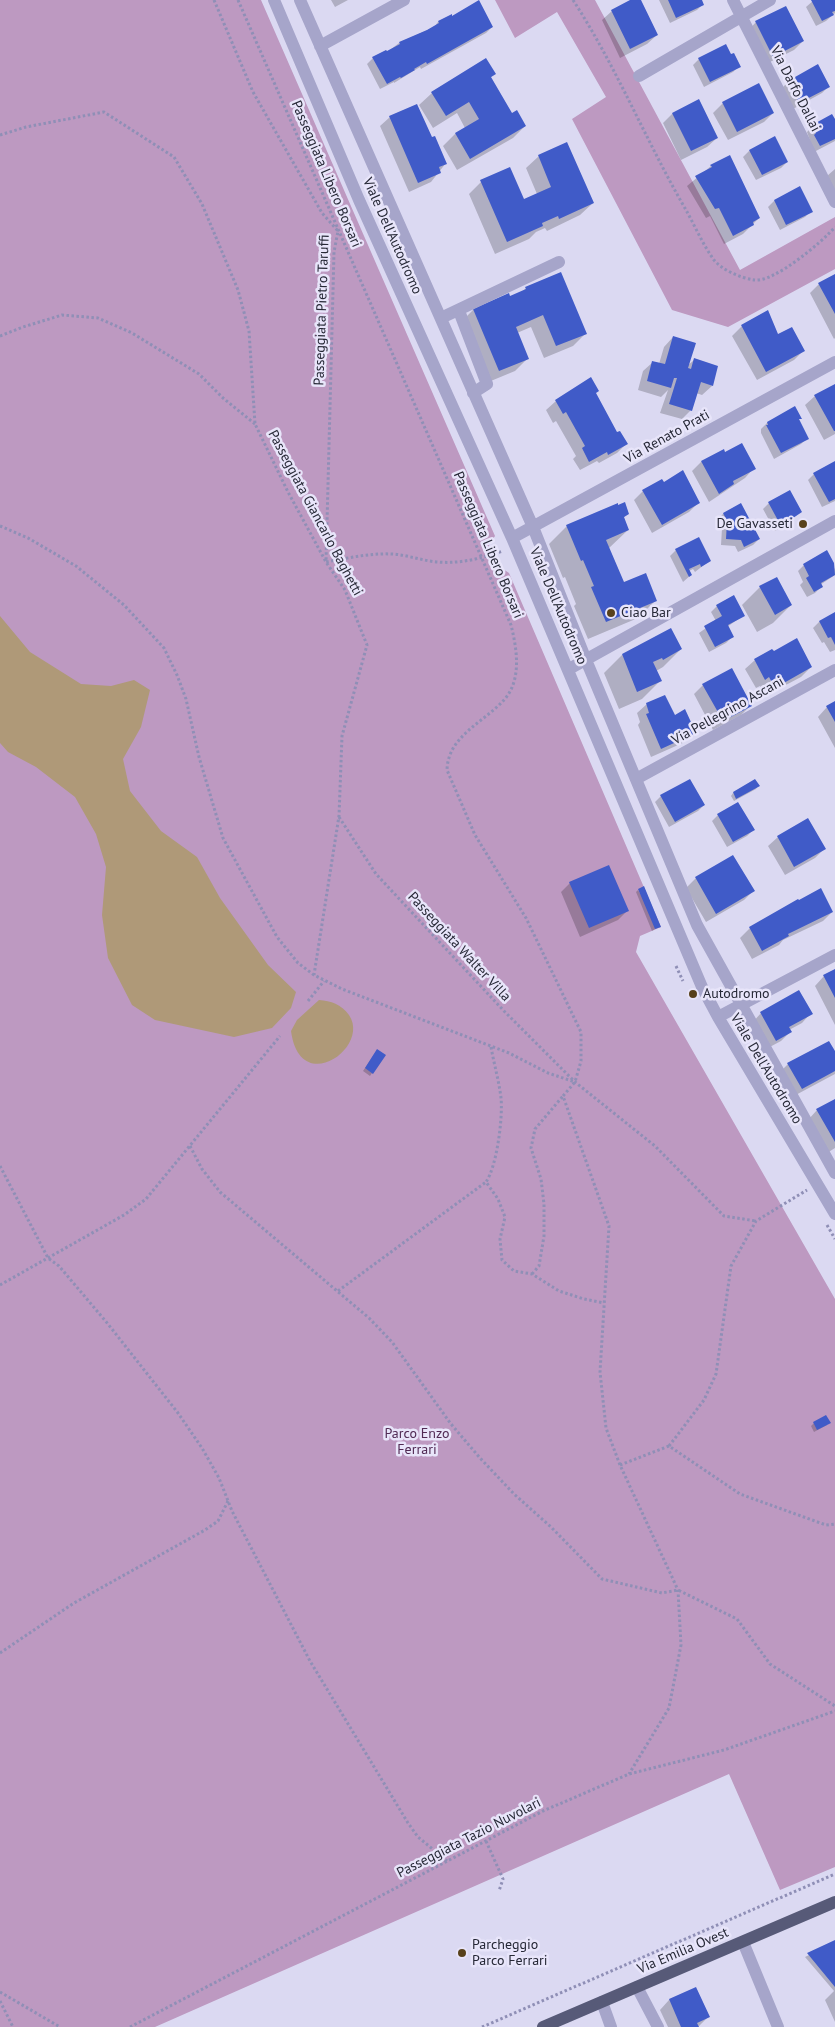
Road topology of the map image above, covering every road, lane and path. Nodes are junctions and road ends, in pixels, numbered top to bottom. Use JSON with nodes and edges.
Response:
{"nodes":[{"id":1,"x":214,"y":0,"type":"edge"},
{"id":2,"x":238,"y":0,"type":"edge"},
{"id":3,"x":274,"y":0,"type":"edge"},
{"id":4,"x":300,"y":0,"type":"edge"},
{"id":5,"x":404,"y":0,"type":"edge"},
{"id":6,"x":572,"y":0,"type":"edge"},
{"id":7,"x":733,"y":0,"type":"edge"},
{"id":8,"x":770,"y":0,"type":"edge"},
{"id":9,"x":742,"y":16,"type":"junction"},
{"id":10,"x":320,"y":46,"type":"junction"},
{"id":11,"x":640,"y":76,"type":"dead end"},
{"id":12,"x":0,"y":135,"type":"edge"},
{"id":13,"x":835,"y":202,"type":"edge"},
{"id":14,"x":835,"y":228,"type":"edge"},
{"id":15,"x":338,"y":230,"type":"junction"},
{"id":16,"x":559,"y":262,"type":"dead end"},
{"id":17,"x":459,"y":311,"type":"junction"},
{"id":18,"x":441,"y":318,"type":"junction"},
{"id":19,"x":0,"y":336,"type":"edge"},
{"id":20,"x":835,"y":362,"type":"edge"},
{"id":21,"x":473,"y":393,"type":"junction"},
{"id":22,"x":255,"y":424,"type":"junction"},
{"id":23,"x":835,"y":522,"type":"edge"},
{"id":24,"x":0,"y":526,"type":"edge"},
{"id":25,"x":533,"y":527,"type":"junction"},
{"id":26,"x":514,"y":542,"type":"junction"},
{"id":27,"x":481,"y":558,"type":"junction"},
{"id":28,"x":326,"y":562,"type":"junction"},
{"id":29,"x":586,"y":660,"type":"junction"},
{"id":30,"x":569,"y":669,"type":"junction"},
{"id":31,"x":835,"y":670,"type":"edge"},
{"id":32,"x":636,"y":778,"type":"junction"},
{"id":33,"x":339,"y":816,"type":"junction"},
{"id":34,"x":698,"y":925,"type":"junction"},
{"id":35,"x":679,"y":934,"type":"junction"},
{"id":36,"x":835,"y":955,"type":"edge"},
{"id":37,"x":314,"y":975,"type":"junction"},
{"id":38,"x":324,"y":981,"type":"junction"},
{"id":39,"x":308,"y":1001,"type":"dead end"},
{"id":40,"x":742,"y":1004,"type":"junction"},
{"id":41,"x":718,"y":1017,"type":"junction"},
{"id":42,"x":280,"y":1036,"type":"dead end"},
{"id":43,"x":490,"y":1047,"type":"junction"},
{"id":44,"x":575,"y":1082,"type":"junction"},
{"id":45,"x":563,"y":1096,"type":"junction"},
{"id":46,"x":190,"y":1146,"type":"junction"},
{"id":47,"x":0,"y":1166,"type":"edge"},
{"id":48,"x":834,"y":1167,"type":"edge"},
{"id":49,"x":486,"y":1182,"type":"junction"},
{"id":50,"x":817,"y":1184,"type":"junction"},
{"id":51,"x":835,"y":1213,"type":"edge"},
{"id":52,"x":756,"y":1222,"type":"junction"},
{"id":53,"x":48,"y":1258,"type":"junction"},
{"id":54,"x":532,"y":1274,"type":"junction"},
{"id":55,"x":0,"y":1285,"type":"edge"},
{"id":56,"x":338,"y":1290,"type":"junction"},
{"id":57,"x":604,"y":1303,"type":"junction"},
{"id":58,"x":668,"y":1446,"type":"junction"},
{"id":59,"x":620,"y":1465,"type":"junction"},
{"id":60,"x":228,"y":1501,"type":"junction"},
{"id":61,"x":835,"y":1524,"type":"edge"},
{"id":62,"x":678,"y":1590,"type":"junction"},
{"id":63,"x":0,"y":1653,"type":"edge"},
{"id":64,"x":835,"y":1706,"type":"edge"},
{"id":65,"x":835,"y":1711,"type":"edge"},
{"id":66,"x":629,"y":1774,"type":"junction"},
{"id":67,"x":486,"y":1841,"type":"junction"},
{"id":68,"x":447,"y":1861,"type":"junction"},
{"id":69,"x":835,"y":1874,"type":"edge"},
{"id":70,"x":499,"y":1891,"type":"dead end"},
{"id":71,"x":835,"y":1902,"type":"edge"},
{"id":72,"x":743,"y":1942,"type":"junction"},
{"id":73,"x":637,"y":1987,"type":"junction"},
{"id":74,"x":0,"y":1992,"type":"edge"},
{"id":75,"x":0,"y":2001,"type":"edge"},
{"id":76,"x":602,"y":2002,"type":"junction"},
{"id":77,"x":13,"y":2027,"type":"edge"},
{"id":78,"x":60,"y":2027,"type":"edge"},
{"id":79,"x":130,"y":2027,"type":"edge"},
{"id":80,"x":482,"y":2027,"type":"edge"},
{"id":81,"x":543,"y":2027,"type":"edge"},
{"id":82,"x":611,"y":2027,"type":"edge"},
{"id":83,"x":658,"y":2027,"type":"edge"},
{"id":84,"x":778,"y":2027,"type":"edge"}],
"edges":[{"from":1,"to":15,"type":"path","name":"Passeggiata Pietro Taruffi"},
{"from":2,"to":15,"type":"path","name":"Passeggiata Libero Borsari"},
{"from":3,"to":26,"type":"street","name":"Viale Dell'Autodromo"},
{"from":4,"to":10,"type":"street","name":"Viale Dell'Autodromo"},
{"from":5,"to":10,"type":"street"},
{"from":6,"to":14,"type":"path"},
{"from":7,"to":9,"type":"street","name":"Via Darfo Dallai"},
{"from":8,"to":9,"type":"street"},
{"from":9,"to":11,"type":"street"},
{"from":9,"to":13,"type":"street","name":"Via Darfo Dallai"},
{"from":10,"to":18,"type":"street","name":"Viale Dell'Autodromo"},
{"from":12,"to":22,"type":"path"},
{"from":15,"to":27,"type":"path","name":"Passeggiata Libero Borsari"},
{"from":15,"to":28,"type":"path","name":"Passeggiata Pietro Taruffi"},
{"from":16,"to":17,"type":"street"},
{"from":17,"to":18,"type":"street"},
{"from":17,"to":21,"type":"street"},
{"from":18,"to":21,"type":"street","name":"Viale Dell'Autodromo"},
{"from":19,"to":22,"type":"path"},
{"from":20,"to":25,"type":"street","name":"Via Renato Prati"},
{"from":21,"to":25,"type":"street","name":"Viale Dell'Autodromo"},
{"from":22,"to":28,"type":"path","name":"Passeggiata Giancarlo Baghetti"},
{"from":23,"to":29,"type":"street"},
{"from":24,"to":37,"type":"path"},
{"from":25,"to":26,"type":"street","name":"Via Renato Prati"},
{"from":25,"to":29,"type":"street","name":"Viale Dell'Autodromo"},
{"from":26,"to":27,"type":"path"},
{"from":26,"to":30,"type":"street","name":"Viale Dell'Autodromo"},
{"from":27,"to":28,"type":"path"},
{"from":27,"to":44,"type":"path","name":"Passeggiata Libero Borsari"},
{"from":28,"to":33,"type":"path","name":"Passeggiata Giancarlo Baghetti"},
{"from":29,"to":30,"type":"street"},
{"from":29,"to":32,"type":"street","name":"Viale Dell'Autodromo"},
{"from":30,"to":35,"type":"street","name":"Viale Dell'Autodromo"},
{"from":31,"to":32,"type":"street","name":"Via Pellegrino Ascani"},
{"from":32,"to":34,"type":"street","name":"Viale Dell'Autodromo"},
{"from":33,"to":37,"type":"path","name":"Passeggiata Giancarlo Baghetti"},
{"from":33,"to":44,"type":"path","name":"Passeggiata Walter Villa"},
{"from":34,"to":35,"type":"street"},
{"from":34,"to":40,"type":"street","name":"Viale Dell'Autodromo"},
{"from":35,"to":41,"type":"street","name":"Viale Dell'Autodromo"},
{"from":36,"to":40,"type":"street"},
{"from":37,"to":38,"type":"path"},
{"from":38,"to":39,"type":"path"},
{"from":38,"to":43,"type":"path"},
{"from":40,"to":41,"type":"street"},
{"from":40,"to":48,"type":"street","name":"Viale Dell'Autodromo"},
{"from":41,"to":50,"type":"street","name":"Viale Dell'Autodromo"},
{"from":42,"to":46,"type":"path"},
{"from":43,"to":44,"type":"path"},
{"from":43,"to":49,"type":"path"},
{"from":44,"to":45,"type":"path"},
{"from":44,"to":52,"type":"path"},
{"from":45,"to":54,"type":"path"},
{"from":45,"to":57,"type":"path"},
{"from":46,"to":53,"type":"path"},
{"from":46,"to":56,"type":"path"},
{"from":47,"to":53,"type":"path"},
{"from":49,"to":54,"type":"path"},
{"from":49,"to":56,"type":"path"},
{"from":50,"to":51,"type":"street","name":"Viale Dell'Autodromo"},
{"from":50,"to":52,"type":"path"},
{"from":52,"to":58,"type":"path"},
{"from":53,"to":55,"type":"path"},
{"from":53,"to":60,"type":"path"},
{"from":54,"to":57,"type":"path"},
{"from":56,"to":62,"type":"path"},
{"from":57,"to":59,"type":"path"},
{"from":58,"to":59,"type":"path"},
{"from":58,"to":61,"type":"path"},
{"from":59,"to":62,"type":"path"},
{"from":60,"to":63,"type":"path"},
{"from":60,"to":68,"type":"path"},
{"from":62,"to":64,"type":"path"},
{"from":62,"to":66,"type":"path"},
{"from":65,"to":66,"type":"path","name":"Passeggiata Tazio Nuvolari"},
{"from":66,"to":67,"type":"path","name":"Passeggiata Tazio Nuvolari"},
{"from":67,"to":68,"type":"path","name":"Passeggiata Tazio Nuvolari"},
{"from":67,"to":70,"type":"path"},
{"from":68,"to":79,"type":"path","name":"Passeggiata Tazio Nuvolari"},
{"from":69,"to":80,"type":"path"},
{"from":71,"to":72,"type":"main road","name":"Via Emilia Ovest"},
{"from":72,"to":73,"type":"main road","name":"Via Emilia Ovest"},
{"from":72,"to":84,"type":"street"},
{"from":73,"to":76,"type":"main road","name":"Via Emilia Ovest"},
{"from":73,"to":83,"type":"street"},
{"from":74,"to":78,"type":"path"},
{"from":75,"to":77,"type":"path"},
{"from":76,"to":81,"type":"main road","name":"Via Emilia Ovest"},
{"from":76,"to":82,"type":"street"}]}
